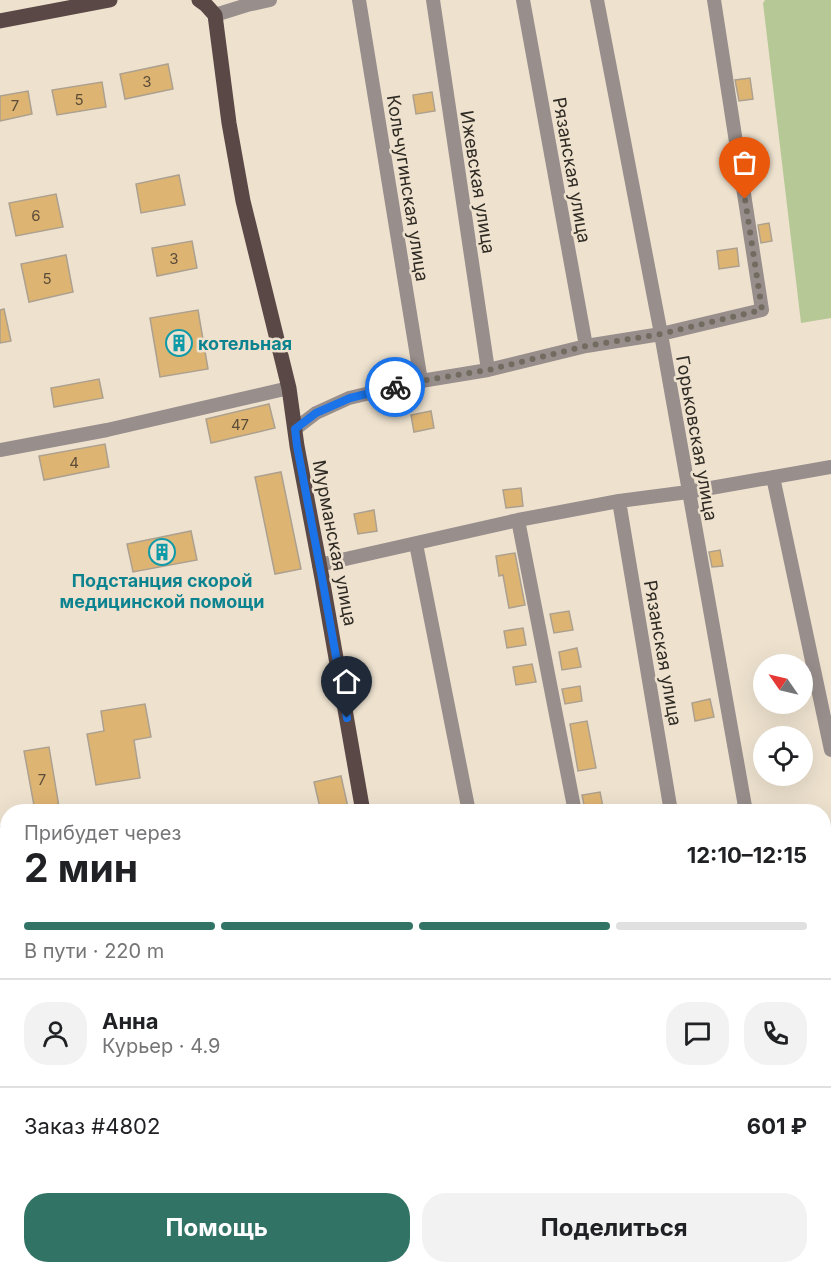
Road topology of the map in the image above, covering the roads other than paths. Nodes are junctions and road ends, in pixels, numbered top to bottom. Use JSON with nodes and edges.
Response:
{"nodes":[{"id":1,"x":110,"y":0,"type":"edge"},
{"id":2,"x":359,"y":0,"type":"edge"},
{"id":3,"x":433,"y":0,"type":"edge"},
{"id":4,"x":523,"y":0,"type":"edge"},
{"id":5,"x":597,"y":0,"type":"edge"},
{"id":6,"x":714,"y":0,"type":"edge"},
{"id":7,"x":265,"y":1,"type":"edge"},
{"id":8,"x":68,"y":4,"type":"edge"},
{"id":9,"x":207,"y":5,"type":"edge"},
{"id":10,"x":0,"y":21,"type":"edge"},
{"id":11,"x":661,"y":334,"type":"junction"},
{"id":12,"x":586,"y":346,"type":"junction"},
{"id":13,"x":488,"y":370,"type":"junction"},
{"id":14,"x":421,"y":381,"type":"junction"},
{"id":15,"x":289,"y":388,"type":"junction"},
{"id":16,"x":295,"y":429,"type":"junction"},
{"id":17,"x":0,"y":450,"type":"edge"},
{"id":18,"x":831,"y":467,"type":"edge"},
{"id":19,"x":773,"y":477,"type":"junction"},
{"id":20,"x":688,"y":492,"type":"junction"},
{"id":21,"x":619,"y":501,"type":"junction"},
{"id":22,"x":518,"y":520,"type":"junction"},
{"id":23,"x":416,"y":544,"type":"junction"},
{"id":24,"x":319,"y":565,"type":"junction"},
{"id":25,"x":831,"y":750,"type":"edge"},
{"id":26,"x":362,"y":804,"type":"edge"},
{"id":27,"x":468,"y":804,"type":"edge"},
{"id":28,"x":573,"y":804,"type":"edge"},
{"id":29,"x":670,"y":804,"type":"edge"},
{"id":30,"x":745,"y":804,"type":"edge"}],
"edges":[{"from":1,"to":8,"type":"main road"},
{"from":2,"to":14,"type":"street","name":"Кольчугинская улица"},
{"from":3,"to":13,"type":"street","name":"Ижевская улица"},
{"from":4,"to":12,"type":"street","name":"Рязанская улица"},
{"from":5,"to":11,"type":"street","name":"Горьковская улица"},
{"from":6,"to":11,"type":"street"},
{"from":7,"to":9,"type":"street"},
{"from":8,"to":10,"type":"main road"},
{"from":9,"to":15,"type":"main road","name":"Мурманская улица"},
{"from":11,"to":12,"type":"street"},
{"from":11,"to":20,"type":"street","name":"Горьковская улица"},
{"from":12,"to":13,"type":"street"},
{"from":13,"to":14,"type":"street"},
{"from":14,"to":16,"type":"street"},
{"from":15,"to":16,"type":"main road","name":"Мурманская улица"},
{"from":15,"to":17,"type":"street"},
{"from":16,"to":24,"type":"main road","name":"Мурманская улица"},
{"from":18,"to":19,"type":"street"},
{"from":19,"to":20,"type":"street"},
{"from":19,"to":25,"type":"street"},
{"from":20,"to":21,"type":"street"},
{"from":20,"to":30,"type":"street","name":"Горьковская улица"},
{"from":21,"to":22,"type":"street"},
{"from":21,"to":29,"type":"street","name":"Рязанская улица"},
{"from":22,"to":23,"type":"street"},
{"from":22,"to":28,"type":"street"},
{"from":23,"to":24,"type":"street"},
{"from":23,"to":27,"type":"street"},
{"from":24,"to":26,"type":"main road","name":"Мурманская улица"}]}
